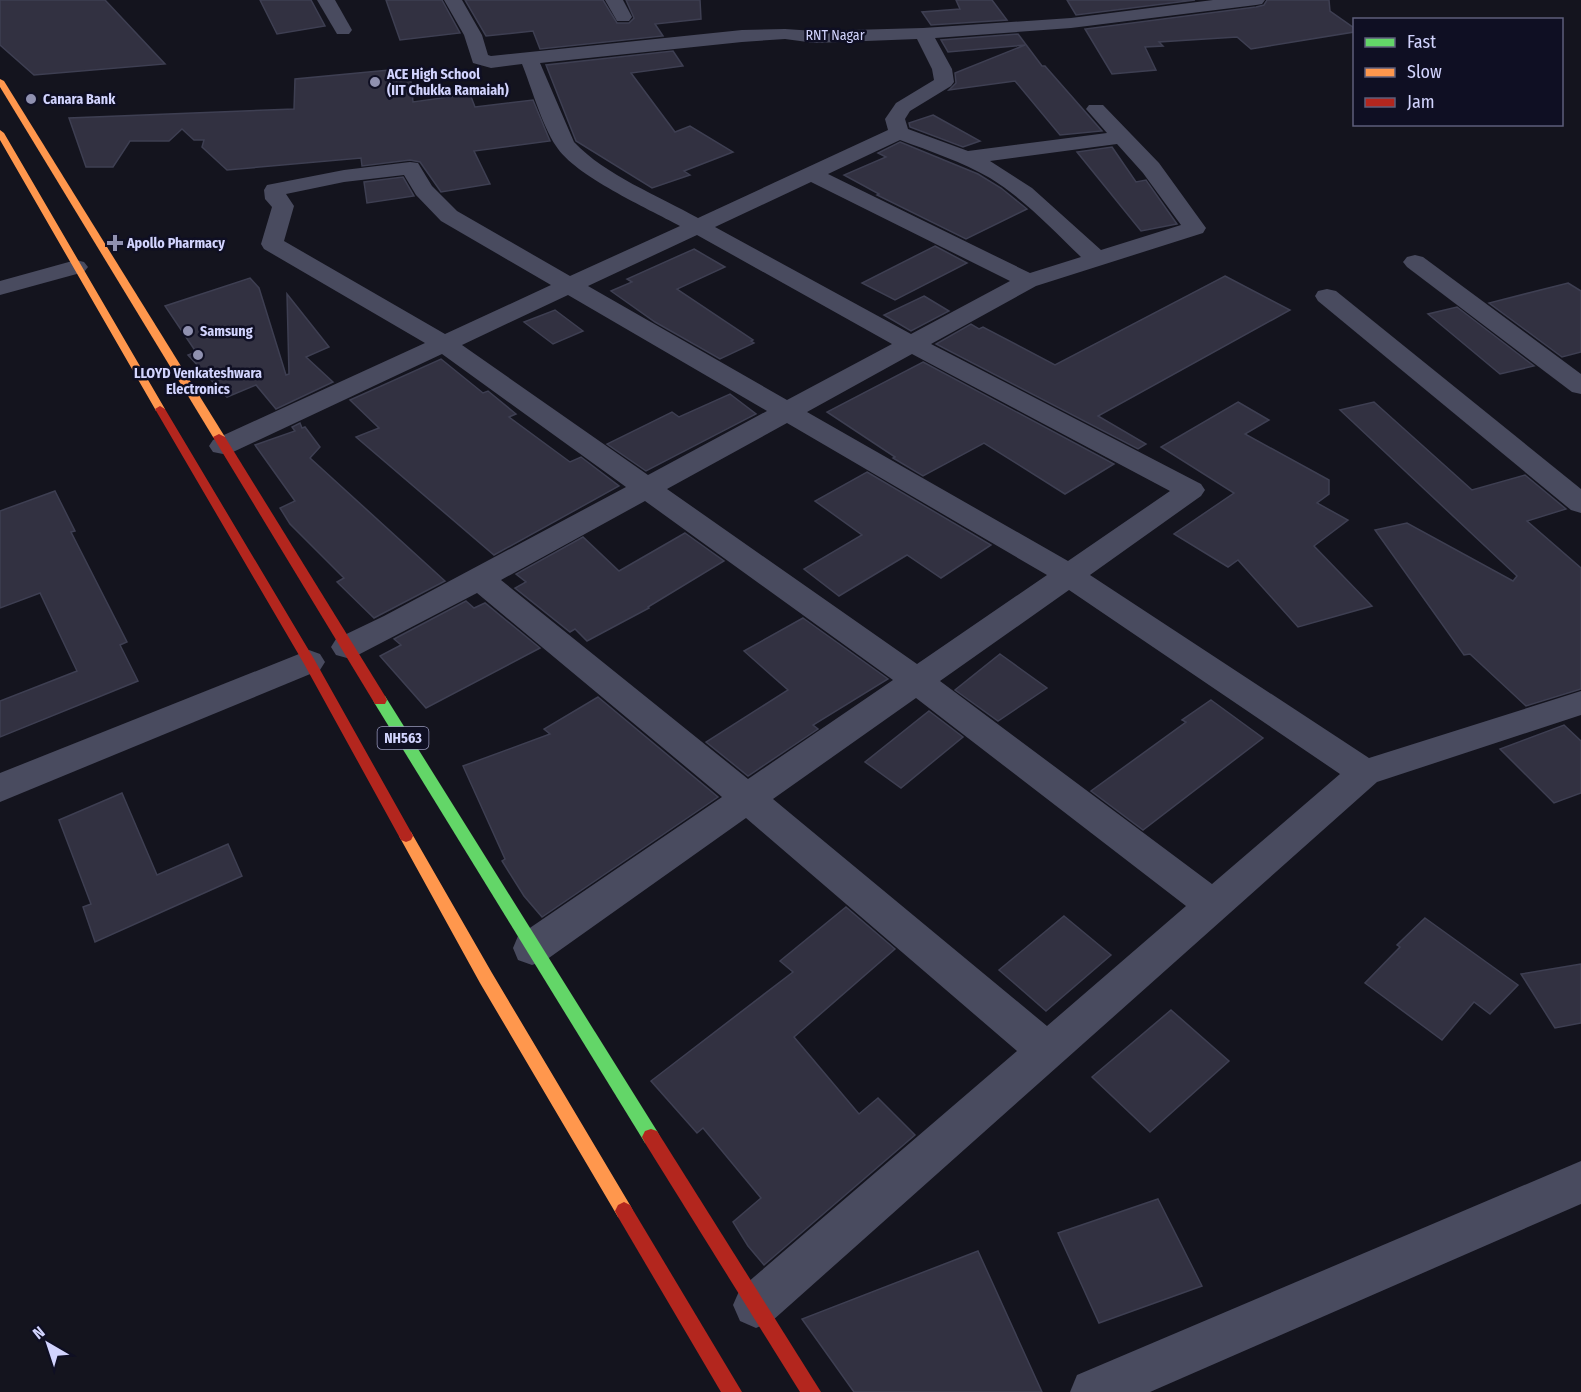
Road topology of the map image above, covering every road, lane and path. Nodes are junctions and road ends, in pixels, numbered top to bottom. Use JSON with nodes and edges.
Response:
{"nodes":[{"id":1,"x":326,"y":0,"type":"edge"},
{"id":2,"x":453,"y":0,"type":"edge"},
{"id":3,"x":614,"y":0,"type":"edge"},
{"id":4,"x":1256,"y":0,"type":"edge"},
{"id":5,"x":1215,"y":2,"type":"edge"},
{"id":6,"x":1008,"y":6,"type":"dead end"},
{"id":7,"x":622,"y":17,"type":"dead end"},
{"id":8,"x":1014,"y":26,"type":"junction"},
{"id":9,"x":343,"y":30,"type":"dead end"},
{"id":10,"x":923,"y":33,"type":"junction"},
{"id":11,"x":530,"y":59,"type":"junction"},
{"id":12,"x":0,"y":81,"type":"edge"},
{"id":13,"x":1096,"y":109,"type":"dead end"},
{"id":14,"x":0,"y":133,"type":"edge"},
{"id":15,"x":899,"y":134,"type":"junction"},
{"id":16,"x":1120,"y":137,"type":"junction"},
{"id":17,"x":966,"y":158,"type":"junction"},
{"id":18,"x":811,"y":174,"type":"junction"},
{"id":19,"x":696,"y":228,"type":"junction"},
{"id":20,"x":1097,"y":259,"type":"junction"},
{"id":21,"x":1415,"y":262,"type":"dead end"},
{"id":22,"x":76,"y":267,"type":"junction"},
{"id":23,"x":1028,"y":281,"type":"junction"},
{"id":24,"x":570,"y":286,"type":"junction"},
{"id":25,"x":0,"y":288,"type":"edge"},
{"id":26,"x":1327,"y":296,"type":"dead end"},
{"id":27,"x":445,"y":344,"type":"junction"},
{"id":28,"x":911,"y":344,"type":"junction"},
{"id":29,"x":1581,"y":386,"type":"edge"},
{"id":30,"x":787,"y":412,"type":"junction"},
{"id":31,"x":223,"y":446,"type":"junction"},
{"id":32,"x":648,"y":487,"type":"junction"},
{"id":33,"x":1581,"y":504,"type":"edge"},
{"id":34,"x":1068,"y":575,"type":"junction"},
{"id":35,"x":479,"y":579,"type":"junction"},
{"id":36,"x":347,"y":647,"type":"junction"},
{"id":37,"x":309,"y":662,"type":"junction"},
{"id":38,"x":917,"y":681,"type":"junction"},
{"id":39,"x":1581,"y":703,"type":"edge"},
{"id":40,"x":1365,"y":773,"type":"junction"},
{"id":41,"x":0,"y":788,"type":"edge"},
{"id":42,"x":747,"y":798,"type":"junction"},
{"id":43,"x":1213,"y":906,"type":"junction"},
{"id":44,"x":532,"y":948,"type":"junction"},
{"id":45,"x":1047,"y":1051,"type":"junction"},
{"id":46,"x":1581,"y":1182,"type":"edge"},
{"id":47,"x":756,"y":1305,"type":"junction"},
{"id":48,"x":732,"y":1392,"type":"edge"},
{"id":49,"x":811,"y":1392,"type":"edge"},
{"id":50,"x":1094,"y":1392,"type":"edge"}],
"edges":[{"from":1,"to":9,"type":"street"},
{"from":2,"to":11,"type":"street","name":"RNT Nagar"},
{"from":3,"to":7,"type":"street"},
{"from":4,"to":5,"type":"street","name":"RNT Nagar"},
{"from":5,"to":8,"type":"street","name":"RNT Nagar"},
{"from":6,"to":8,"type":"street"},
{"from":8,"to":10,"type":"street","name":"RNT Nagar"},
{"from":10,"to":11,"type":"street","name":"RNT Nagar"},
{"from":10,"to":15,"type":"street"},
{"from":11,"to":19,"type":"street"},
{"from":12,"to":31,"type":"highway","number":"NH563"},
{"from":13,"to":16,"type":"street"},
{"from":14,"to":22,"type":"highway","number":"NH563"},
{"from":15,"to":17,"type":"street"},
{"from":15,"to":18,"type":"street"},
{"from":16,"to":17,"type":"street"},
{"from":16,"to":20,"type":"street"},
{"from":17,"to":20,"type":"street"},
{"from":18,"to":19,"type":"street"},
{"from":18,"to":23,"type":"street"},
{"from":19,"to":24,"type":"street"},
{"from":19,"to":28,"type":"street"},
{"from":20,"to":23,"type":"street"},
{"from":21,"to":29,"type":"street"},
{"from":22,"to":25,"type":"street"},
{"from":22,"to":37,"type":"highway","number":"NH563"},
{"from":23,"to":28,"type":"street"},
{"from":24,"to":27,"type":"street"},
{"from":24,"to":27,"type":"street"},
{"from":24,"to":30,"type":"street"},
{"from":26,"to":33,"type":"street"},
{"from":27,"to":31,"type":"street"},
{"from":27,"to":32,"type":"street"},
{"from":28,"to":30,"type":"street"},
{"from":28,"to":34,"type":"street"},
{"from":30,"to":32,"type":"street"},
{"from":30,"to":34,"type":"street"},
{"from":31,"to":36,"type":"highway","number":"NH563"},
{"from":32,"to":35,"type":"street"},
{"from":32,"to":38,"type":"street"},
{"from":34,"to":38,"type":"street"},
{"from":34,"to":40,"type":"street"},
{"from":35,"to":36,"type":"street"},
{"from":35,"to":42,"type":"street"},
{"from":36,"to":44,"type":"highway","number":"NH563"},
{"from":37,"to":41,"type":"street"},
{"from":37,"to":48,"type":"highway","number":"NH563"},
{"from":38,"to":42,"type":"street"},
{"from":38,"to":43,"type":"street"},
{"from":39,"to":40,"type":"street"},
{"from":40,"to":43,"type":"street"},
{"from":42,"to":44,"type":"street"},
{"from":42,"to":45,"type":"street"},
{"from":43,"to":45,"type":"street"},
{"from":44,"to":47,"type":"highway","number":"NH563"},
{"from":45,"to":47,"type":"street"},
{"from":46,"to":50,"type":"street"},
{"from":47,"to":49,"type":"highway","number":"NH563"}]}
